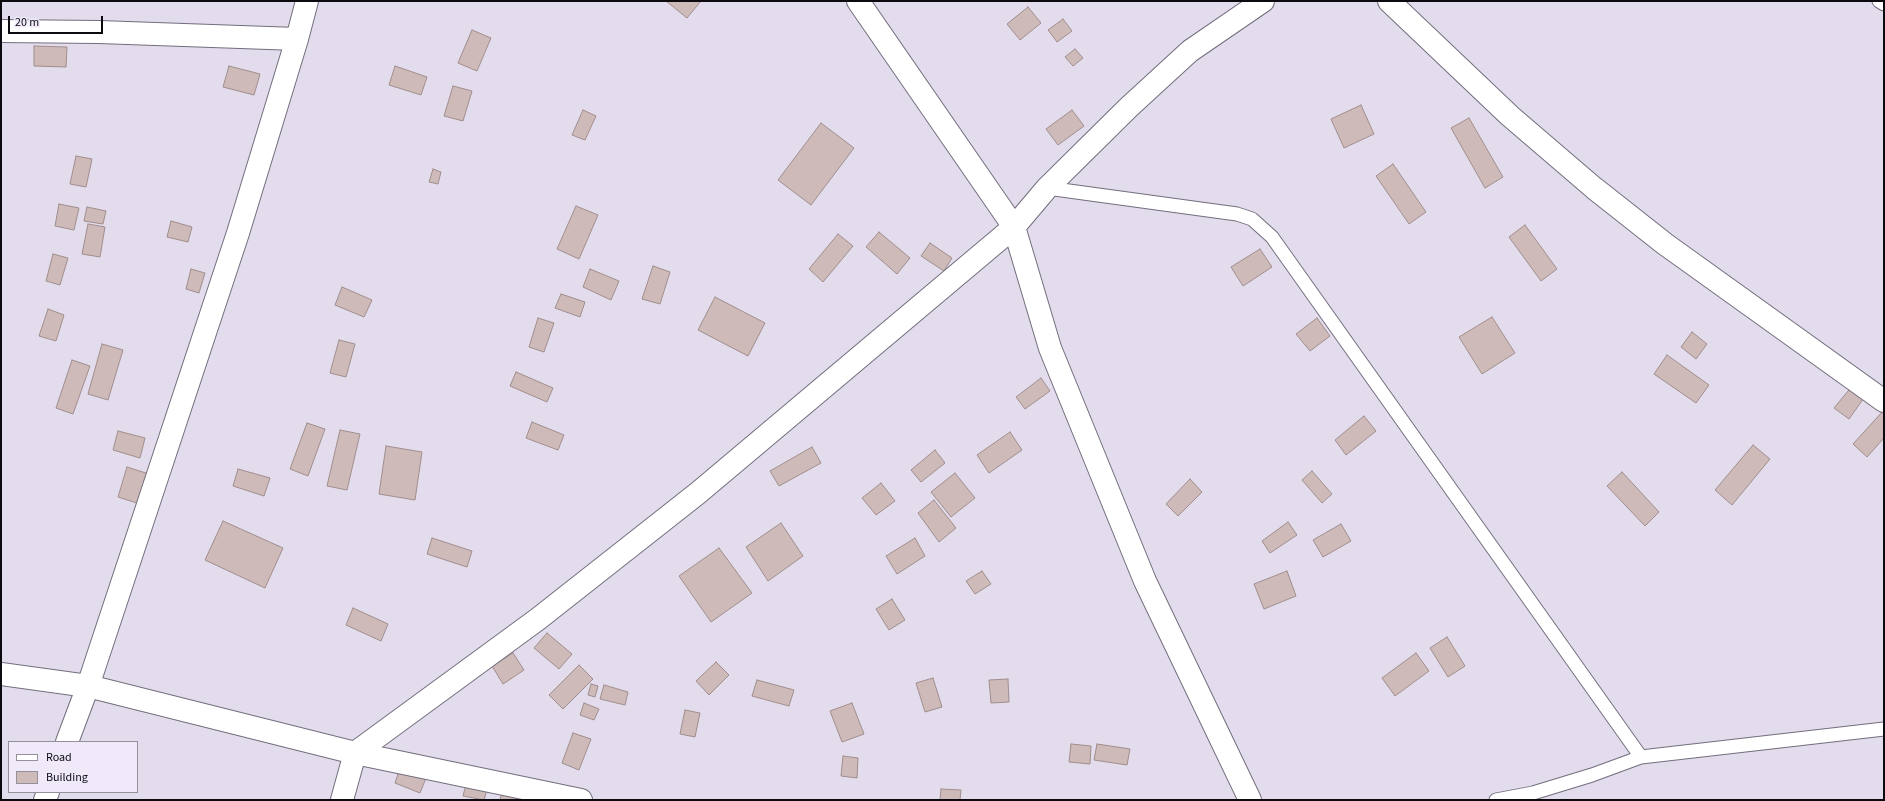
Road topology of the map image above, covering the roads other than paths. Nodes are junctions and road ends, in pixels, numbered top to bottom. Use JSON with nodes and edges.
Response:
{"nodes":[{"id":1,"x":307,"y":1,"type":"edge"},
{"id":2,"x":858,"y":1,"type":"edge"},
{"id":3,"x":1263,"y":1,"type":"edge"},
{"id":4,"x":1389,"y":1,"type":"edge"},
{"id":5,"x":1879,"y":1,"type":"edge"},
{"id":6,"x":1884,"y":4,"type":"edge"},
{"id":7,"x":1,"y":31,"type":"edge"},
{"id":8,"x":297,"y":39,"type":"junction"},
{"id":9,"x":1047,"y":188,"type":"junction"},
{"id":10,"x":1014,"y":227,"type":"junction"},
{"id":11,"x":1884,"y":401,"type":"edge"},
{"id":12,"x":1,"y":674,"type":"edge"},
{"id":13,"x":88,"y":686,"type":"junction"},
{"id":14,"x":1884,"y":728,"type":"edge"},
{"id":15,"x":67,"y":741,"type":"edge"},
{"id":16,"x":355,"y":753,"type":"junction"},
{"id":17,"x":1641,"y":757,"type":"junction"},
{"id":18,"x":342,"y":800,"type":"edge"},
{"id":19,"x":581,"y":800,"type":"edge"},
{"id":20,"x":1250,"y":800,"type":"edge"},
{"id":21,"x":1496,"y":800,"type":"edge"}],
"edges":[{"from":1,"to":8,"type":"street"},
{"from":2,"to":10,"type":"street"},
{"from":3,"to":9,"type":"street"},
{"from":4,"to":11,"type":"street"},
{"from":5,"to":6,"type":"lane"},
{"from":7,"to":8,"type":"street"},
{"from":8,"to":13,"type":"street"},
{"from":9,"to":10,"type":"street"},
{"from":9,"to":17,"type":"lane"},
{"from":10,"to":16,"type":"street"},
{"from":10,"to":20,"type":"street"},
{"from":12,"to":13,"type":"street"},
{"from":13,"to":15,"type":"street"},
{"from":13,"to":16,"type":"street"},
{"from":14,"to":17,"type":"lane"},
{"from":16,"to":18,"type":"street"},
{"from":16,"to":19,"type":"street"},
{"from":17,"to":21,"type":"lane"}]}
